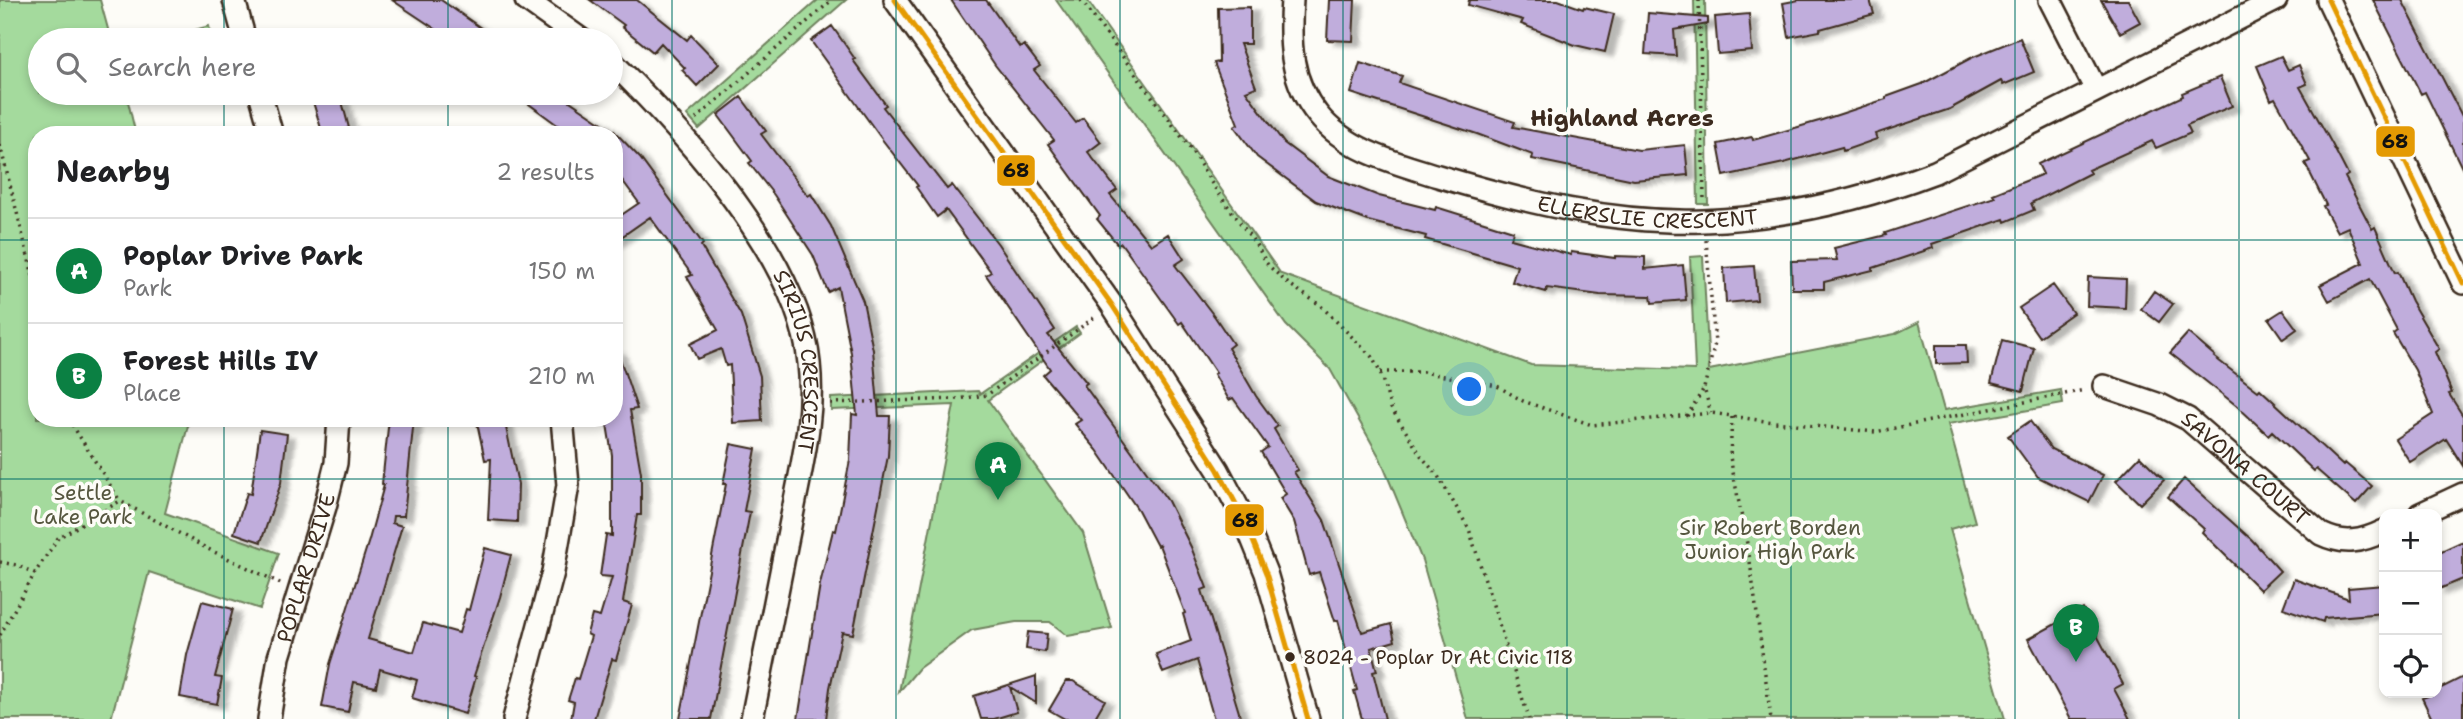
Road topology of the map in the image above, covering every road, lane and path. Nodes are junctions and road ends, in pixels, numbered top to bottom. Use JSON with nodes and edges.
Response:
{"nodes":[{"id":1,"x":234,"y":0,"type":"edge"},
{"id":2,"x":526,"y":0,"type":"edge"},
{"id":3,"x":832,"y":0,"type":"edge"},
{"id":4,"x":895,"y":0,"type":"edge"},
{"id":5,"x":1081,"y":0,"type":"edge"},
{"id":6,"x":1292,"y":0,"type":"edge"},
{"id":7,"x":1699,"y":0,"type":"edge"},
{"id":8,"x":2050,"y":0,"type":"edge"},
{"id":9,"x":2276,"y":0,"type":"edge"},
{"id":10,"x":2328,"y":0,"type":"edge"},
{"id":11,"x":242,"y":28,"type":"edge"},
{"id":12,"x":565,"y":28,"type":"edge"},
{"id":13,"x":623,"y":73,"type":"edge"},
{"id":14,"x":2096,"y":90,"type":"junction"},
{"id":15,"x":263,"y":105,"type":"edge"},
{"id":16,"x":269,"y":126,"type":"edge"},
{"id":17,"x":681,"y":132,"type":"junction"},
{"id":18,"x":0,"y":145,"type":"edge"},
{"id":19,"x":1704,"y":221,"type":"junction"},
{"id":20,"x":28,"y":256,"type":"edge"},
{"id":21,"x":2463,"y":283,"type":"edge"},
{"id":22,"x":1112,"y":305,"type":"junction"},
{"id":23,"x":1380,"y":372,"type":"junction"},
{"id":24,"x":2104,"y":386,"type":"joint"},
{"id":25,"x":1704,"y":388,"type":"junction"},
{"id":26,"x":811,"y":404,"type":"junction"},
{"id":27,"x":1712,"y":414,"type":"junction"},
{"id":28,"x":1686,"y":417,"type":"junction"},
{"id":29,"x":1732,"y":417,"type":"junction"},
{"id":30,"x":74,"y":427,"type":"edge"},
{"id":31,"x":338,"y":427,"type":"edge"},
{"id":32,"x":563,"y":427,"type":"edge"},
{"id":33,"x":2463,"y":494,"type":"edge"},
{"id":34,"x":120,"y":501,"type":"junction"},
{"id":35,"x":2431,"y":509,"type":"edge"},
{"id":36,"x":2379,"y":533,"type":"edge"},
{"id":37,"x":0,"y":562,"type":"edge"},
{"id":38,"x":34,"y":573,"type":"junction"},
{"id":39,"x":298,"y":592,"type":"junction"},
{"id":40,"x":0,"y":635,"type":"edge"},
{"id":41,"x":270,"y":719,"type":"edge"},
{"id":42,"x":514,"y":719,"type":"edge"},
{"id":43,"x":752,"y":719,"type":"edge"},
{"id":44,"x":1308,"y":719,"type":"edge"},
{"id":45,"x":1528,"y":719,"type":"edge"},
{"id":46,"x":1771,"y":719,"type":"edge"}],
"edges":[{"from":1,"to":11,"type":"street"},
{"from":2,"to":12,"type":"street"},
{"from":3,"to":17,"type":"path"},
{"from":4,"to":22,"type":"street"},
{"from":5,"to":23,"type":"path"},
{"from":6,"to":19,"type":"street","name":"ELLERSLIE CRESCENT"},
{"from":7,"to":19,"type":"path"},
{"from":8,"to":14,"type":"street"},
{"from":9,"to":14,"type":"street","name":"ELLERSLIE CRESCENT"},
{"from":10,"to":21,"type":"street"},
{"from":13,"to":17,"type":"street","name":"SIRIUS CRESCENT"},
{"from":14,"to":19,"type":"street","name":"ELLERSLIE CRESCENT"},
{"from":15,"to":16,"type":"street"},
{"from":17,"to":26,"type":"street","name":"SIRIUS CRESCENT"},
{"from":18,"to":20,"type":"path"},
{"from":19,"to":25,"type":"path"},
{"from":22,"to":26,"type":"path"},
{"from":22,"to":44,"type":"street"},
{"from":23,"to":28,"type":"path"},
{"from":23,"to":45,"type":"path"},
{"from":24,"to":29,"type":"path"},
{"from":24,"to":36,"type":"street","name":"SAVONA COURT"},
{"from":25,"to":27,"type":"path"},
{"from":25,"to":28,"type":"path"},
{"from":26,"to":43,"type":"street","name":"SIRIUS CRESCENT"},
{"from":27,"to":28,"type":"path"},
{"from":27,"to":29,"type":"path"},
{"from":29,"to":46,"type":"path"},
{"from":30,"to":34,"type":"path"},
{"from":31,"to":39,"type":"street","name":"POPLAR DRIVE"},
{"from":32,"to":42,"type":"street"},
{"from":33,"to":35,"type":"street"},
{"from":34,"to":38,"type":"path"},
{"from":34,"to":39,"type":"path"},
{"from":37,"to":38,"type":"path"},
{"from":38,"to":40,"type":"path"},
{"from":39,"to":41,"type":"street","name":"POPLAR DRIVE"}]}
